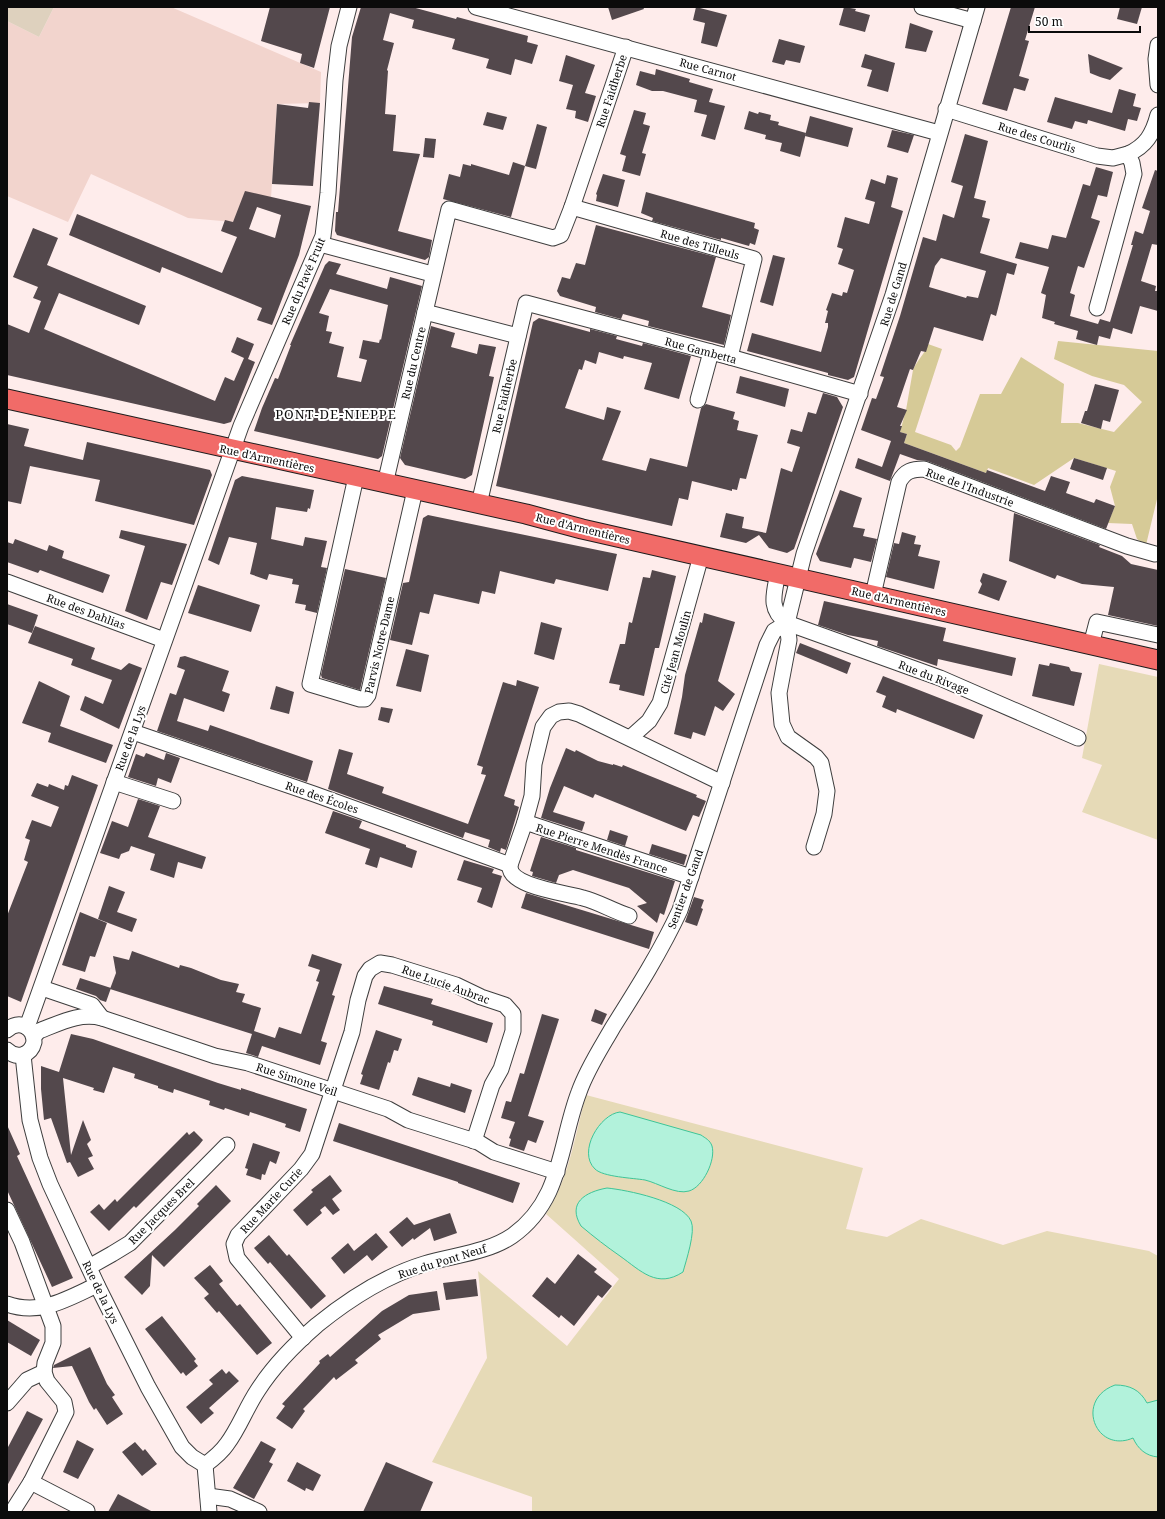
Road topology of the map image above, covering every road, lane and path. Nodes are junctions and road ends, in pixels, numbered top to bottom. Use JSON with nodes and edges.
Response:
{"nodes":[{"id":1,"x":349,"y":7,"type":"edge"},
{"id":2,"x":476,"y":7,"type":"edge"},
{"id":3,"x":922,"y":7,"type":"edge"},
{"id":4,"x":975,"y":14,"type":"edge"},
{"id":5,"x":1158,"y":45,"type":"edge"},
{"id":6,"x":626,"y":47,"type":"junction"},
{"id":7,"x":1158,"y":85,"type":"edge"},
{"id":8,"x":946,"y":109,"type":"junction"},
{"id":9,"x":1158,"y":115,"type":"edge"},
{"id":10,"x":939,"y":133,"type":"junction"},
{"id":11,"x":1128,"y":154,"type":"junction"},
{"id":12,"x":572,"y":207,"type":"junction"},
{"id":13,"x":549,"y":237,"type":"joint"},
{"id":14,"x":320,"y":244,"type":"junction"},
{"id":15,"x":432,"y":274,"type":"junction"},
{"id":16,"x":541,"y":307,"type":"joint"},
{"id":17,"x":1097,"y":308,"type":"dead end"},
{"id":18,"x":425,"y":312,"type":"junction"},
{"id":19,"x":518,"y":336,"type":"junction"},
{"id":20,"x":711,"y":352,"type":"junction"},
{"id":21,"x":730,"y":357,"type":"junction"},
{"id":22,"x":860,"y":394,"type":"junction"},
{"id":23,"x":7,"y":399,"type":"edge"},
{"id":24,"x":698,"y":400,"type":"dead end"},
{"id":25,"x":233,"y":450,"type":"junction"},
{"id":26,"x":356,"y":477,"type":"junction"},
{"id":27,"x":385,"y":484,"type":"junction"},
{"id":28,"x":415,"y":490,"type":"junction"},
{"id":29,"x":479,"y":504,"type":"junction"},
{"id":30,"x":1155,"y":554,"type":"dead end"},
{"id":31,"x":701,"y":556,"type":"junction"},
{"id":32,"x":778,"y":573,"type":"junction"},
{"id":33,"x":798,"y":578,"type":"junction"},
{"id":34,"x":7,"y":582,"type":"edge"},
{"id":35,"x":873,"y":595,"type":"junction"},
{"id":36,"x":787,"y":623,"type":"junction"},
{"id":37,"x":1158,"y":635,"type":"edge"},
{"id":38,"x":164,"y":640,"type":"junction"},
{"id":39,"x":1091,"y":645,"type":"junction"},
{"id":40,"x":1158,"y":660,"type":"edge"},
{"id":41,"x":132,"y":732,"type":"junction"},
{"id":42,"x":630,"y":738,"type":"junction"},
{"id":43,"x":1078,"y":738,"type":"dead end"},
{"id":44,"x":114,"y":782,"type":"junction"},
{"id":45,"x":722,"y":783,"type":"junction"},
{"id":46,"x":173,"y":801,"type":"dead end"},
{"id":47,"x":525,"y":822,"type":"junction"},
{"id":48,"x":814,"y":847,"type":"dead end"},
{"id":49,"x":510,"y":865,"type":"junction"},
{"id":50,"x":691,"y":877,"type":"junction"},
{"id":51,"x":629,"y":916,"type":"dead end"},
{"id":52,"x":42,"y":988,"type":"junction"},
{"id":53,"x":102,"y":1018,"type":"junction"},
{"id":54,"x":7,"y":1030,"type":"edge"},
{"id":55,"x":31,"y":1031,"type":"junction"},
{"id":56,"x":7,"y":1050,"type":"edge"},
{"id":57,"x":23,"y":1055,"type":"junction"},
{"id":58,"x":332,"y":1091,"type":"junction"},
{"id":59,"x":474,"y":1141,"type":"junction"},
{"id":60,"x":227,"y":1146,"type":"dead end"},
{"id":61,"x":557,"y":1172,"type":"junction"},
{"id":62,"x":7,"y":1210,"type":"edge"},
{"id":63,"x":89,"y":1267,"type":"junction"},
{"id":64,"x":97,"y":1285,"type":"junction"},
{"id":65,"x":7,"y":1304,"type":"edge"},
{"id":66,"x":47,"y":1307,"type":"junction"},
{"id":67,"x":303,"y":1338,"type":"junction"},
{"id":68,"x":44,"y":1372,"type":"junction"},
{"id":69,"x":7,"y":1403,"type":"edge"},
{"id":70,"x":205,"y":1466,"type":"junction"},
{"id":71,"x":31,"y":1482,"type":"junction"},
{"id":72,"x":208,"y":1496,"type":"junction"},
{"id":73,"x":87,"y":1511,"type":"edge"},
{"id":74,"x":12,"y":1512,"type":"edge"},
{"id":75,"x":208,"y":1512,"type":"edge"},
{"id":76,"x":259,"y":1512,"type":"edge"}],
"edges":[{"from":1,"to":14,"type":"street","name":"Rue du Pavé Fruit"},
{"from":2,"to":6,"type":"street","name":"Rue Carnot"},
{"from":3,"to":4,"type":"street"},
{"from":4,"to":8,"type":"street","name":"Rue de Gand"},
{"from":5,"to":7,"type":"street"},
{"from":6,"to":10,"type":"street","name":"Rue Carnot"},
{"from":6,"to":12,"type":"street","name":"Rue Faidherbe"},
{"from":8,"to":10,"type":"street","name":"Rue de Gand"},
{"from":8,"to":11,"type":"street","name":"Rue des Courlis"},
{"from":9,"to":11,"type":"street","name":"Rue des Courlis"},
{"from":10,"to":22,"type":"street","name":"Rue de Gand"},
{"from":11,"to":17,"type":"street"},
{"from":12,"to":13,"type":"street","name":"Rue Faidherbe"},
{"from":12,"to":21,"type":"street","name":"Rue des Tilleuls"},
{"from":13,"to":15,"type":"street","name":"Rue du Centre"},
{"from":14,"to":15,"type":"street"},
{"from":14,"to":25,"type":"street","name":"Rue du Pavé Fruit"},
{"from":15,"to":18,"type":"street","name":"Rue du Centre"},
{"from":16,"to":19,"type":"street","name":"Rue Faidherbe"},
{"from":16,"to":20,"type":"street","name":"Rue Gambetta"},
{"from":18,"to":19,"type":"street"},
{"from":18,"to":27,"type":"street","name":"Rue du Centre"},
{"from":19,"to":29,"type":"street","name":"Rue Faidherbe"},
{"from":20,"to":21,"type":"street","name":"Rue Gambetta"},
{"from":20,"to":24,"type":"street"},
{"from":21,"to":22,"type":"street","name":"Rue Gambetta"},
{"from":22,"to":33,"type":"street","name":"Rue de Gand"},
{"from":23,"to":25,"type":"main road","name":"Rue d'Armentières"},
{"from":25,"to":26,"type":"main road","name":"Rue d'Armentières"},
{"from":25,"to":38,"type":"street","name":"Rue de la Lys"},
{"from":26,"to":27,"type":"main road","name":"Rue d'Armentières"},
{"from":26,"to":28,"type":"street","name":"Parvis Notre-Dame"},
{"from":27,"to":28,"type":"main road","name":"Rue d'Armentières"},
{"from":28,"to":29,"type":"main road","name":"Rue d'Armentières"},
{"from":29,"to":31,"type":"main road","name":"Rue d'Armentières"},
{"from":30,"to":35,"type":"street","name":"Rue de l'Industrie"},
{"from":31,"to":32,"type":"main road","name":"Rue d'Armentières"},
{"from":31,"to":42,"type":"street","name":"Cité Jean Moulin"},
{"from":32,"to":33,"type":"main road","name":"Rue d'Armentières"},
{"from":32,"to":36,"type":"street"},
{"from":33,"to":35,"type":"main road","name":"Rue d'Armentières"},
{"from":33,"to":36,"type":"street"},
{"from":34,"to":38,"type":"street","name":"Rue des Dahlias"},
{"from":35,"to":39,"type":"main road","name":"Rue d'Armentières"},
{"from":36,"to":43,"type":"street","name":"Rue du Rivage"},
{"from":36,"to":45,"type":"street","name":"Sentier de Gand"},
{"from":36,"to":48,"type":"street"},
{"from":37,"to":39,"type":"street"},
{"from":38,"to":41,"type":"street","name":"Rue de la Lys"},
{"from":39,"to":40,"type":"main road","name":"Rue d'Armentières"},
{"from":41,"to":44,"type":"street","name":"Rue de la Lys"},
{"from":41,"to":49,"type":"street","name":"Rue des Écoles"},
{"from":42,"to":45,"type":"street"},
{"from":42,"to":47,"type":"street"},
{"from":44,"to":46,"type":"street"},
{"from":44,"to":52,"type":"street","name":"Rue de la Lys"},
{"from":45,"to":50,"type":"street","name":"Sentier de Gand"},
{"from":47,"to":49,"type":"street","name":"Rue Pierre Mendès France"},
{"from":47,"to":50,"type":"street","name":"Rue Pierre Mendès France"},
{"from":49,"to":51,"type":"street"},
{"from":50,"to":61,"type":"street","name":"Sentier de Gand"},
{"from":52,"to":53,"type":"street"},
{"from":52,"to":55,"type":"street","name":"Rue de la Lys"},
{"from":53,"to":55,"type":"street","name":"Rue Simone Veil"},
{"from":53,"to":58,"type":"street","name":"Rue Simone Veil"},
{"from":54,"to":55,"type":"street"},
{"from":55,"to":57,"type":"street","name":"Rue de la Lys"},
{"from":56,"to":57,"type":"street"},
{"from":57,"to":63,"type":"street","name":"Rue de la Lys"},
{"from":58,"to":59,"type":"street","name":"Rue Simone Veil"},
{"from":58,"to":59,"type":"street","name":"Rue Lucie Aubrac"},
{"from":58,"to":67,"type":"street","name":"Rue Marie Curie"},
{"from":59,"to":61,"type":"street","name":"Rue Simone Veil"},
{"from":60,"to":63,"type":"street","name":"Rue Jacques Brel"},
{"from":61,"to":67,"type":"street","name":"Rue du Pont Neuf"},
{"from":62,"to":66,"type":"street"},
{"from":63,"to":64,"type":"street","name":"Rue de la Lys"},
{"from":64,"to":66,"type":"street"},
{"from":64,"to":70,"type":"street","name":"Rue de la Lys"},
{"from":65,"to":66,"type":"street"},
{"from":66,"to":68,"type":"street"},
{"from":67,"to":70,"type":"street","name":"Rue du Pont Neuf"},
{"from":68,"to":69,"type":"street"},
{"from":68,"to":71,"type":"street"},
{"from":70,"to":72,"type":"street"},
{"from":71,"to":73,"type":"street"},
{"from":71,"to":74,"type":"street"},
{"from":72,"to":75,"type":"street"},
{"from":72,"to":76,"type":"street"}]}
